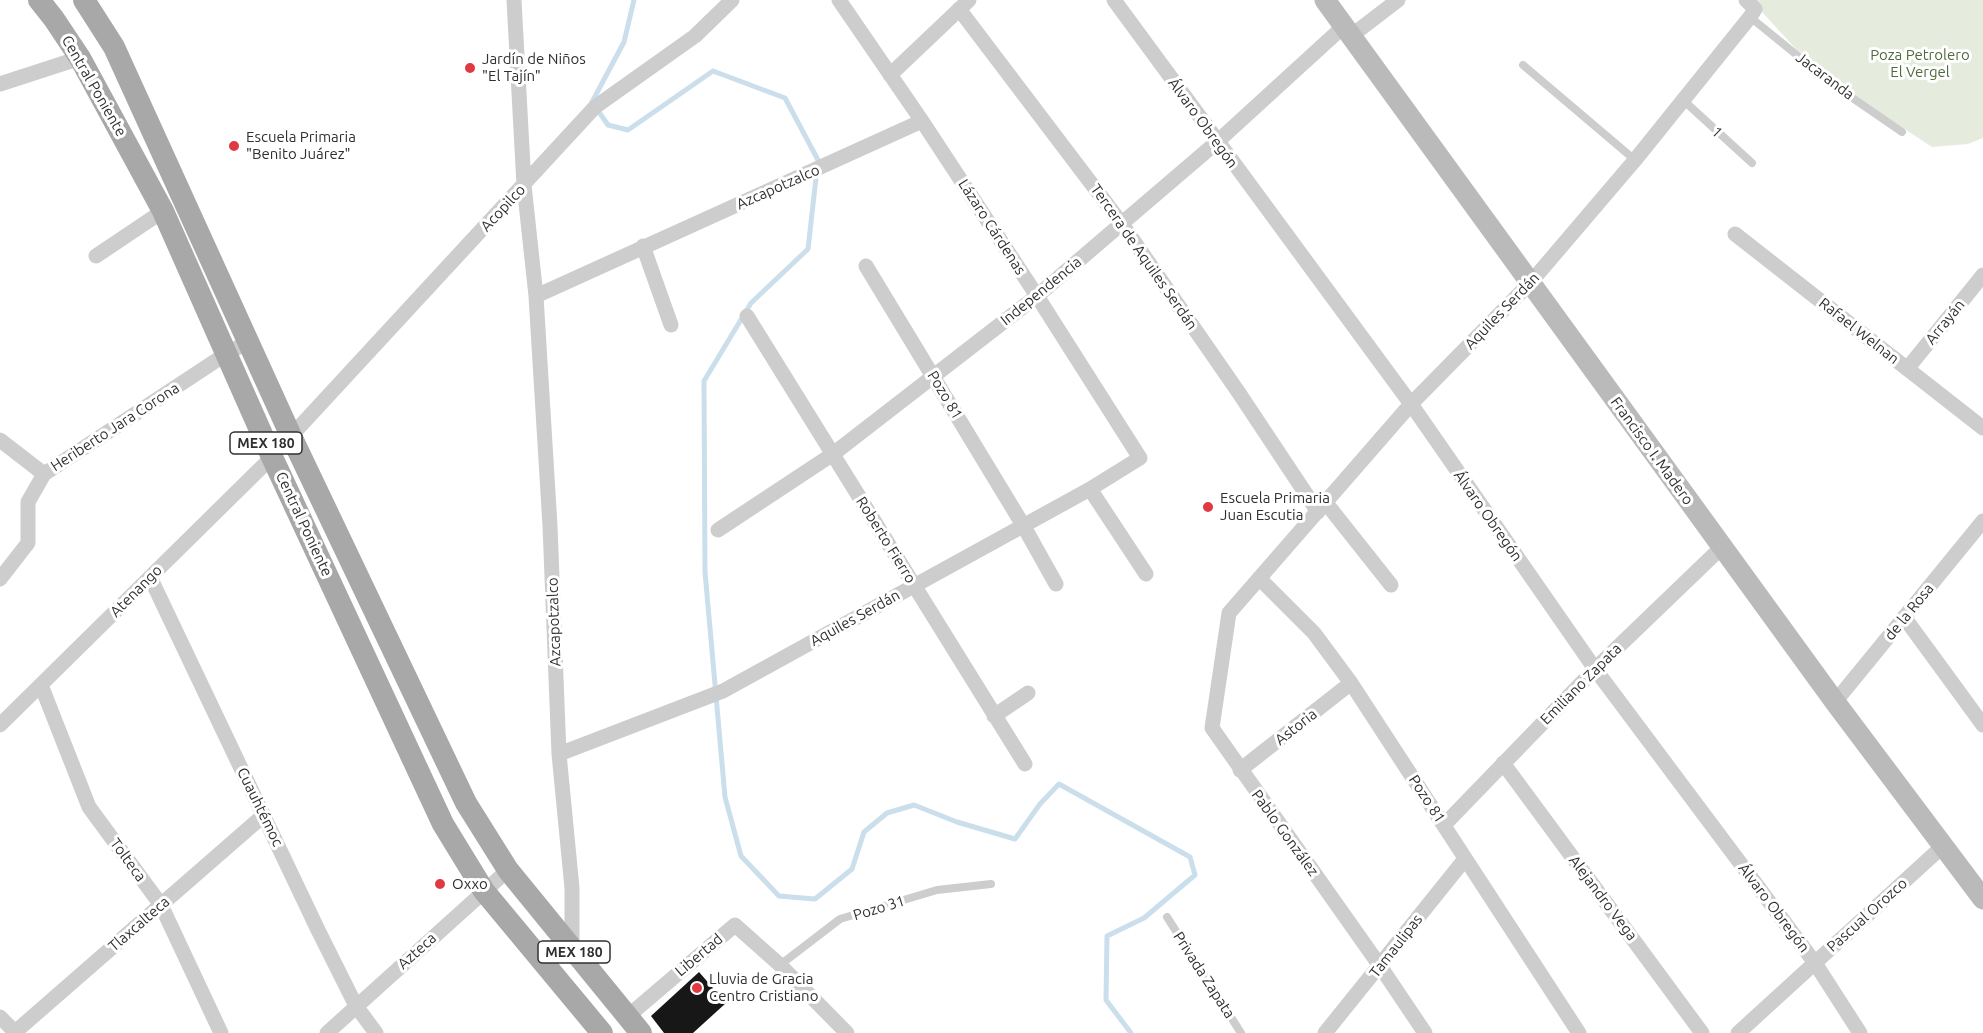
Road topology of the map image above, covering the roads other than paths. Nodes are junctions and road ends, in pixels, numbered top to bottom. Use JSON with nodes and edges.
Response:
{"nodes":[{"id":1,"x":39,"y":0,"type":"edge"},
{"id":2,"x":84,"y":0,"type":"edge"},
{"id":3,"x":514,"y":0,"type":"edge"},
{"id":4,"x":732,"y":0,"type":"edge"},
{"id":5,"x":839,"y":0,"type":"edge"},
{"id":6,"x":1114,"y":0,"type":"edge"},
{"id":7,"x":1325,"y":0,"type":"edge"},
{"id":8,"x":1398,"y":0,"type":"edge"},
{"id":9,"x":1746,"y":0,"type":"edge"},
{"id":10,"x":964,"y":5,"type":"edge"},
{"id":11,"x":1750,"y":17,"type":"junction"},
{"id":12,"x":1348,"y":31,"type":"junction"},
{"id":13,"x":80,"y":58,"type":"junction"},
{"id":14,"x":1523,"y":65,"type":"dead end"},
{"id":15,"x":890,"y":75,"type":"junction"},
{"id":16,"x":0,"y":84,"type":"edge"},
{"id":17,"x":1683,"y":100,"type":"junction"},
{"id":18,"x":922,"y":121,"type":"junction"},
{"id":19,"x":1902,"y":132,"type":"dead end"},
{"id":20,"x":1216,"y":142,"type":"junction"},
{"id":21,"x":1635,"y":160,"type":"junction"},
{"id":22,"x":1752,"y":163,"type":"dead end"},
{"id":23,"x":524,"y":185,"type":"junction"},
{"id":24,"x":163,"y":211,"type":"junction"},
{"id":25,"x":1122,"y":224,"type":"junction"},
{"id":26,"x":1735,"y":234,"type":"dead end"},
{"id":27,"x":643,"y":246,"type":"junction"},
{"id":28,"x":96,"y":256,"type":"dead end"},
{"id":29,"x":866,"y":266,"type":"dead end"},
{"id":30,"x":1983,"y":275,"type":"edge"},
{"id":31,"x":1531,"y":282,"type":"junction"},
{"id":32,"x":536,"y":296,"type":"junction"},
{"id":33,"x":1037,"y":296,"type":"junction"},
{"id":34,"x":747,"y":316,"type":"dead end"},
{"id":35,"x":671,"y":325,"type":"dead end"},
{"id":36,"x":248,"y":342,"type":"junction"},
{"id":37,"x":226,"y":354,"type":"junction"},
{"id":38,"x":1907,"y":369,"type":"junction"},
{"id":39,"x":934,"y":376,"type":"junction"},
{"id":40,"x":1411,"y":404,"type":"junction"},
{"id":41,"x":1983,"y":428,"type":"edge"},
{"id":42,"x":291,"y":436,"type":"junction"},
{"id":43,"x":0,"y":440,"type":"edge"},
{"id":44,"x":833,"y":454,"type":"junction"},
{"id":45,"x":272,"y":457,"type":"junction"},
{"id":46,"x":1140,"y":458,"type":"joint"},
{"id":47,"x":44,"y":474,"type":"junction"},
{"id":48,"x":1090,"y":489,"type":"junction"},
{"id":49,"x":1322,"y":508,"type":"junction"},
{"id":50,"x":1983,"y":521,"type":"edge"},
{"id":51,"x":1023,"y":525,"type":"junction"},
{"id":52,"x":718,"y":530,"type":"dead end"},
{"id":53,"x":1722,"y":547,"type":"junction"},
{"id":54,"x":1146,"y":574,"type":"dead end"},
{"id":55,"x":150,"y":577,"type":"junction"},
{"id":56,"x":1259,"y":578,"type":"junction"},
{"id":57,"x":0,"y":579,"type":"edge"},
{"id":58,"x":1056,"y":584,"type":"dead end"},
{"id":59,"x":1391,"y":585,"type":"dead end"},
{"id":60,"x":915,"y":586,"type":"junction"},
{"id":61,"x":1229,"y":613,"type":"joint"},
{"id":62,"x":1904,"y":617,"type":"junction"},
{"id":63,"x":1595,"y":669,"type":"junction"},
{"id":64,"x":1351,"y":683,"type":"junction"},
{"id":65,"x":41,"y":685,"type":"junction"},
{"id":66,"x":1028,"y":693,"type":"dead end"},
{"id":67,"x":1835,"y":702,"type":"junction"},
{"id":68,"x":994,"y":716,"type":"junction"},
{"id":69,"x":0,"y":725,"type":"edge"},
{"id":70,"x":1983,"y":725,"type":"edge"},
{"id":71,"x":560,"y":754,"type":"junction"},
{"id":72,"x":1503,"y":763,"type":"junction"},
{"id":73,"x":1025,"y":764,"type":"dead end"},
{"id":74,"x":1240,"y":770,"type":"junction"},
{"id":75,"x":264,"y":815,"type":"junction"},
{"id":76,"x":1444,"y":825,"type":"junction"},
{"id":77,"x":1943,"y":846,"type":"junction"},
{"id":78,"x":1465,"y":859,"type":"junction"},
{"id":79,"x":508,"y":870,"type":"junction"},
{"id":80,"x":992,"y":884,"type":"dead end"},
{"id":81,"x":484,"y":891,"type":"junction"},
{"id":82,"x":1983,"y":899,"type":"edge"},
{"id":83,"x":161,"y":905,"type":"junction"},
{"id":84,"x":1167,"y":917,"type":"dead end"},
{"id":85,"x":572,"y":949,"type":"junction"},
{"id":86,"x":1815,"y":963,"type":"junction"},
{"id":87,"x":780,"y":965,"type":"junction"},
{"id":88,"x":1380,"y":966,"type":"junction"},
{"id":89,"x":356,"y":1006,"type":"junction"},
{"id":90,"x":0,"y":1017,"type":"edge"},
{"id":91,"x":634,"y":1025,"type":"edge"},
{"id":92,"x":15,"y":1033,"type":"edge"},
{"id":93,"x":221,"y":1033,"type":"edge"},
{"id":94,"x":327,"y":1033,"type":"edge"},
{"id":95,"x":376,"y":1033,"type":"edge"},
{"id":96,"x":602,"y":1033,"type":"edge"},
{"id":97,"x":847,"y":1033,"type":"edge"},
{"id":98,"x":1241,"y":1033,"type":"edge"},
{"id":99,"x":1325,"y":1033,"type":"edge"},
{"id":100,"x":1425,"y":1033,"type":"edge"},
{"id":101,"x":1578,"y":1033,"type":"edge"},
{"id":102,"x":1702,"y":1033,"type":"edge"},
{"id":103,"x":1738,"y":1033,"type":"edge"},
{"id":104,"x":1860,"y":1033,"type":"edge"}],
"edges":[{"from":1,"to":13,"type":"main road","name":"Central Poniente","number":"MEX 180"},
{"from":2,"to":36,"type":"main road","name":"Central Poniente","number":"MEX 180"},
{"from":3,"to":23,"type":"street","name":"Azcapotzalco"},
{"from":4,"to":23,"type":"street","name":"Acopilco"},
{"from":5,"to":15,"type":"street","name":"Lázaro Cárdenas"},
{"from":6,"to":20,"type":"street","name":"Álvaro Obregón"},
{"from":7,"to":12,"type":"street","name":"Francisco I. Madero"},
{"from":8,"to":12,"type":"street","name":"Independencia"},
{"from":9,"to":11,"type":"street"},
{"from":10,"to":15,"type":"street"},
{"from":10,"to":25,"type":"street","name":"Tercera de Aquiles Serdán"},
{"from":11,"to":17,"type":"street","name":"Aquiles Serdán"},
{"from":11,"to":19,"type":"lane","name":"Jacaranda"},
{"from":12,"to":20,"type":"street","name":"Independencia"},
{"from":12,"to":31,"type":"street","name":"Francisco I. Madero"},
{"from":13,"to":16,"type":"street"},
{"from":13,"to":24,"type":"main road","name":"Central Poniente","number":"MEX 180"},
{"from":14,"to":21,"type":"lane"},
{"from":15,"to":18,"type":"street","name":"Lázaro Cárdenas"},
{"from":17,"to":21,"type":"street","name":"Aquiles Serdán"},
{"from":17,"to":22,"type":"lane","name":"1"},
{"from":18,"to":27,"type":"street","name":"Azcapotzalco"},
{"from":18,"to":33,"type":"street","name":"Lázaro Cárdenas"},
{"from":20,"to":25,"type":"street","name":"Independencia"},
{"from":20,"to":40,"type":"street","name":"Álvaro Obregón"},
{"from":21,"to":31,"type":"street","name":"Aquiles Serdán"},
{"from":23,"to":32,"type":"street","name":"Azcapotzalco"},
{"from":23,"to":42,"type":"street","name":"Acopilco"},
{"from":24,"to":28,"type":"street"},
{"from":24,"to":37,"type":"main road","name":"Central Poniente","number":"MEX 180"},
{"from":25,"to":33,"type":"street","name":"Independencia"},
{"from":25,"to":49,"type":"street","name":"Tercera de Aquiles Serdán"},
{"from":26,"to":38,"type":"street","name":"Rafael Welnan"},
{"from":27,"to":32,"type":"street","name":"Azcapotzalco"},
{"from":27,"to":35,"type":"street"},
{"from":29,"to":39,"type":"street","name":"Pozo 81"},
{"from":30,"to":38,"type":"street","name":"Arrayán"},
{"from":31,"to":40,"type":"street","name":"Aquiles Serdán"},
{"from":31,"to":53,"type":"street","name":"Francisco I. Madero"},
{"from":32,"to":71,"type":"street","name":"Azcapotzalco"},
{"from":33,"to":39,"type":"street","name":"Independencia"},
{"from":33,"to":46,"type":"street","name":"Lázaro Cárdenas"},
{"from":34,"to":44,"type":"street","name":"Roberto Fierro"},
{"from":36,"to":37,"type":"street","name":"Heriberto Jara Corona"},
{"from":36,"to":42,"type":"main road","name":"Central Poniente","number":"MEX 180"},
{"from":37,"to":45,"type":"main road","name":"Central Poniente","number":"MEX 180"},
{"from":37,"to":47,"type":"street","name":"Heriberto Jara Corona"},
{"from":38,"to":41,"type":"street","name":"Rafael Welnan"},
{"from":39,"to":44,"type":"street","name":"Independencia"},
{"from":39,"to":51,"type":"street","name":"Pozo 81"},
{"from":40,"to":49,"type":"street","name":"Aquiles Serdán"},
{"from":40,"to":63,"type":"street","name":"Álvaro Obregón"},
{"from":42,"to":79,"type":"main road","name":"Central Poniente","number":"MEX 180"},
{"from":43,"to":47,"type":"street"},
{"from":44,"to":52,"type":"street","name":"Independencia"},
{"from":44,"to":60,"type":"street","name":"Roberto Fierro"},
{"from":45,"to":55,"type":"street","name":"Atenango"},
{"from":45,"to":81,"type":"main road","name":"Central Poniente","number":"MEX 180"},
{"from":46,"to":48,"type":"street","name":"Aquiles Serdán"},
{"from":47,"to":57,"type":"street","name":"Heriberto Jara Corona"},
{"from":48,"to":51,"type":"street","name":"Aquiles Serdán"},
{"from":48,"to":54,"type":"street"},
{"from":49,"to":56,"type":"street","name":"Aquiles Serdán"},
{"from":49,"to":59,"type":"street","name":"Tercera de Aquiles Serdán"},
{"from":50,"to":62,"type":"street","name":"de la Rosa"},
{"from":51,"to":58,"type":"street","name":"Pozo 81"},
{"from":51,"to":60,"type":"street","name":"Aquiles Serdán"},
{"from":53,"to":63,"type":"street","name":"Emiliano Zapata"},
{"from":53,"to":67,"type":"street","name":"Francisco I. Madero"},
{"from":55,"to":65,"type":"street","name":"Atenango"},
{"from":55,"to":75,"type":"street","name":"Cuauhtémoc"},
{"from":56,"to":61,"type":"street","name":"Aquiles Serdán"},
{"from":56,"to":64,"type":"street","name":"Pozo 81"},
{"from":60,"to":68,"type":"street","name":"Roberto Fierro"},
{"from":60,"to":71,"type":"street","name":"Aquiles Serdán"},
{"from":61,"to":74,"type":"street","name":"Pablo González"},
{"from":62,"to":67,"type":"street","name":"de la Rosa"},
{"from":62,"to":70,"type":"street"},
{"from":63,"to":72,"type":"street","name":"Emiliano Zapata"},
{"from":63,"to":86,"type":"street","name":"Álvaro Obregón"},
{"from":64,"to":74,"type":"street","name":"Astoria"},
{"from":64,"to":76,"type":"street","name":"Pozo 81"},
{"from":65,"to":69,"type":"street","name":"Atenango"},
{"from":65,"to":83,"type":"street","name":"Tolteca"},
{"from":66,"to":68,"type":"street"},
{"from":67,"to":77,"type":"street","name":"Francisco I. Madero"},
{"from":68,"to":73,"type":"street","name":"Roberto Fierro"},
{"from":71,"to":85,"type":"street","name":"Azcapotzalco"},
{"from":72,"to":76,"type":"street","name":"Emiliano Zapata"},
{"from":72,"to":102,"type":"street","name":"Alejandro Vega"},
{"from":74,"to":88,"type":"street","name":"Pablo González"},
{"from":75,"to":83,"type":"street","name":"Tlaxcalteca"},
{"from":75,"to":89,"type":"street","name":"Cuauhtémoc"},
{"from":76,"to":78,"type":"street","name":"Pozo 81"},
{"from":77,"to":82,"type":"street","name":"Francisco I. Madero"},
{"from":77,"to":86,"type":"street","name":"Pascual Orozco"},
{"from":78,"to":88,"type":"street","name":"Tamaulipas"},
{"from":78,"to":101,"type":"street","name":"Pozo 81"},
{"from":79,"to":81,"type":"street","name":"Azteca"},
{"from":79,"to":85,"type":"main road","number":"MEX 180"},
{"from":80,"to":87,"type":"lane","name":"Pozo 31"},
{"from":81,"to":89,"type":"street","name":"Azteca"},
{"from":81,"to":96,"type":"main road","number":"MEX 180"},
{"from":83,"to":92,"type":"street","name":"Tlaxcalteca"},
{"from":83,"to":93,"type":"street","name":"Tolteca"},
{"from":84,"to":98,"type":"lane","name":"Privada Zapata"},
{"from":85,"to":91,"type":"main road","number":"MEX 180"},
{"from":86,"to":103,"type":"street","name":"Pascual Orozco"},
{"from":86,"to":104,"type":"street","name":"Álvaro Obregón"},
{"from":87,"to":91,"type":"street","name":"Libertad"},
{"from":87,"to":97,"type":"street","name":"Libertad"},
{"from":88,"to":99,"type":"street","name":"Tamaulipas"},
{"from":88,"to":100,"type":"street","name":"Pablo González"},
{"from":89,"to":94,"type":"street","name":"Azteca"},
{"from":89,"to":95,"type":"street","name":"Cuauhtémoc"},
{"from":90,"to":92,"type":"street"}]}
